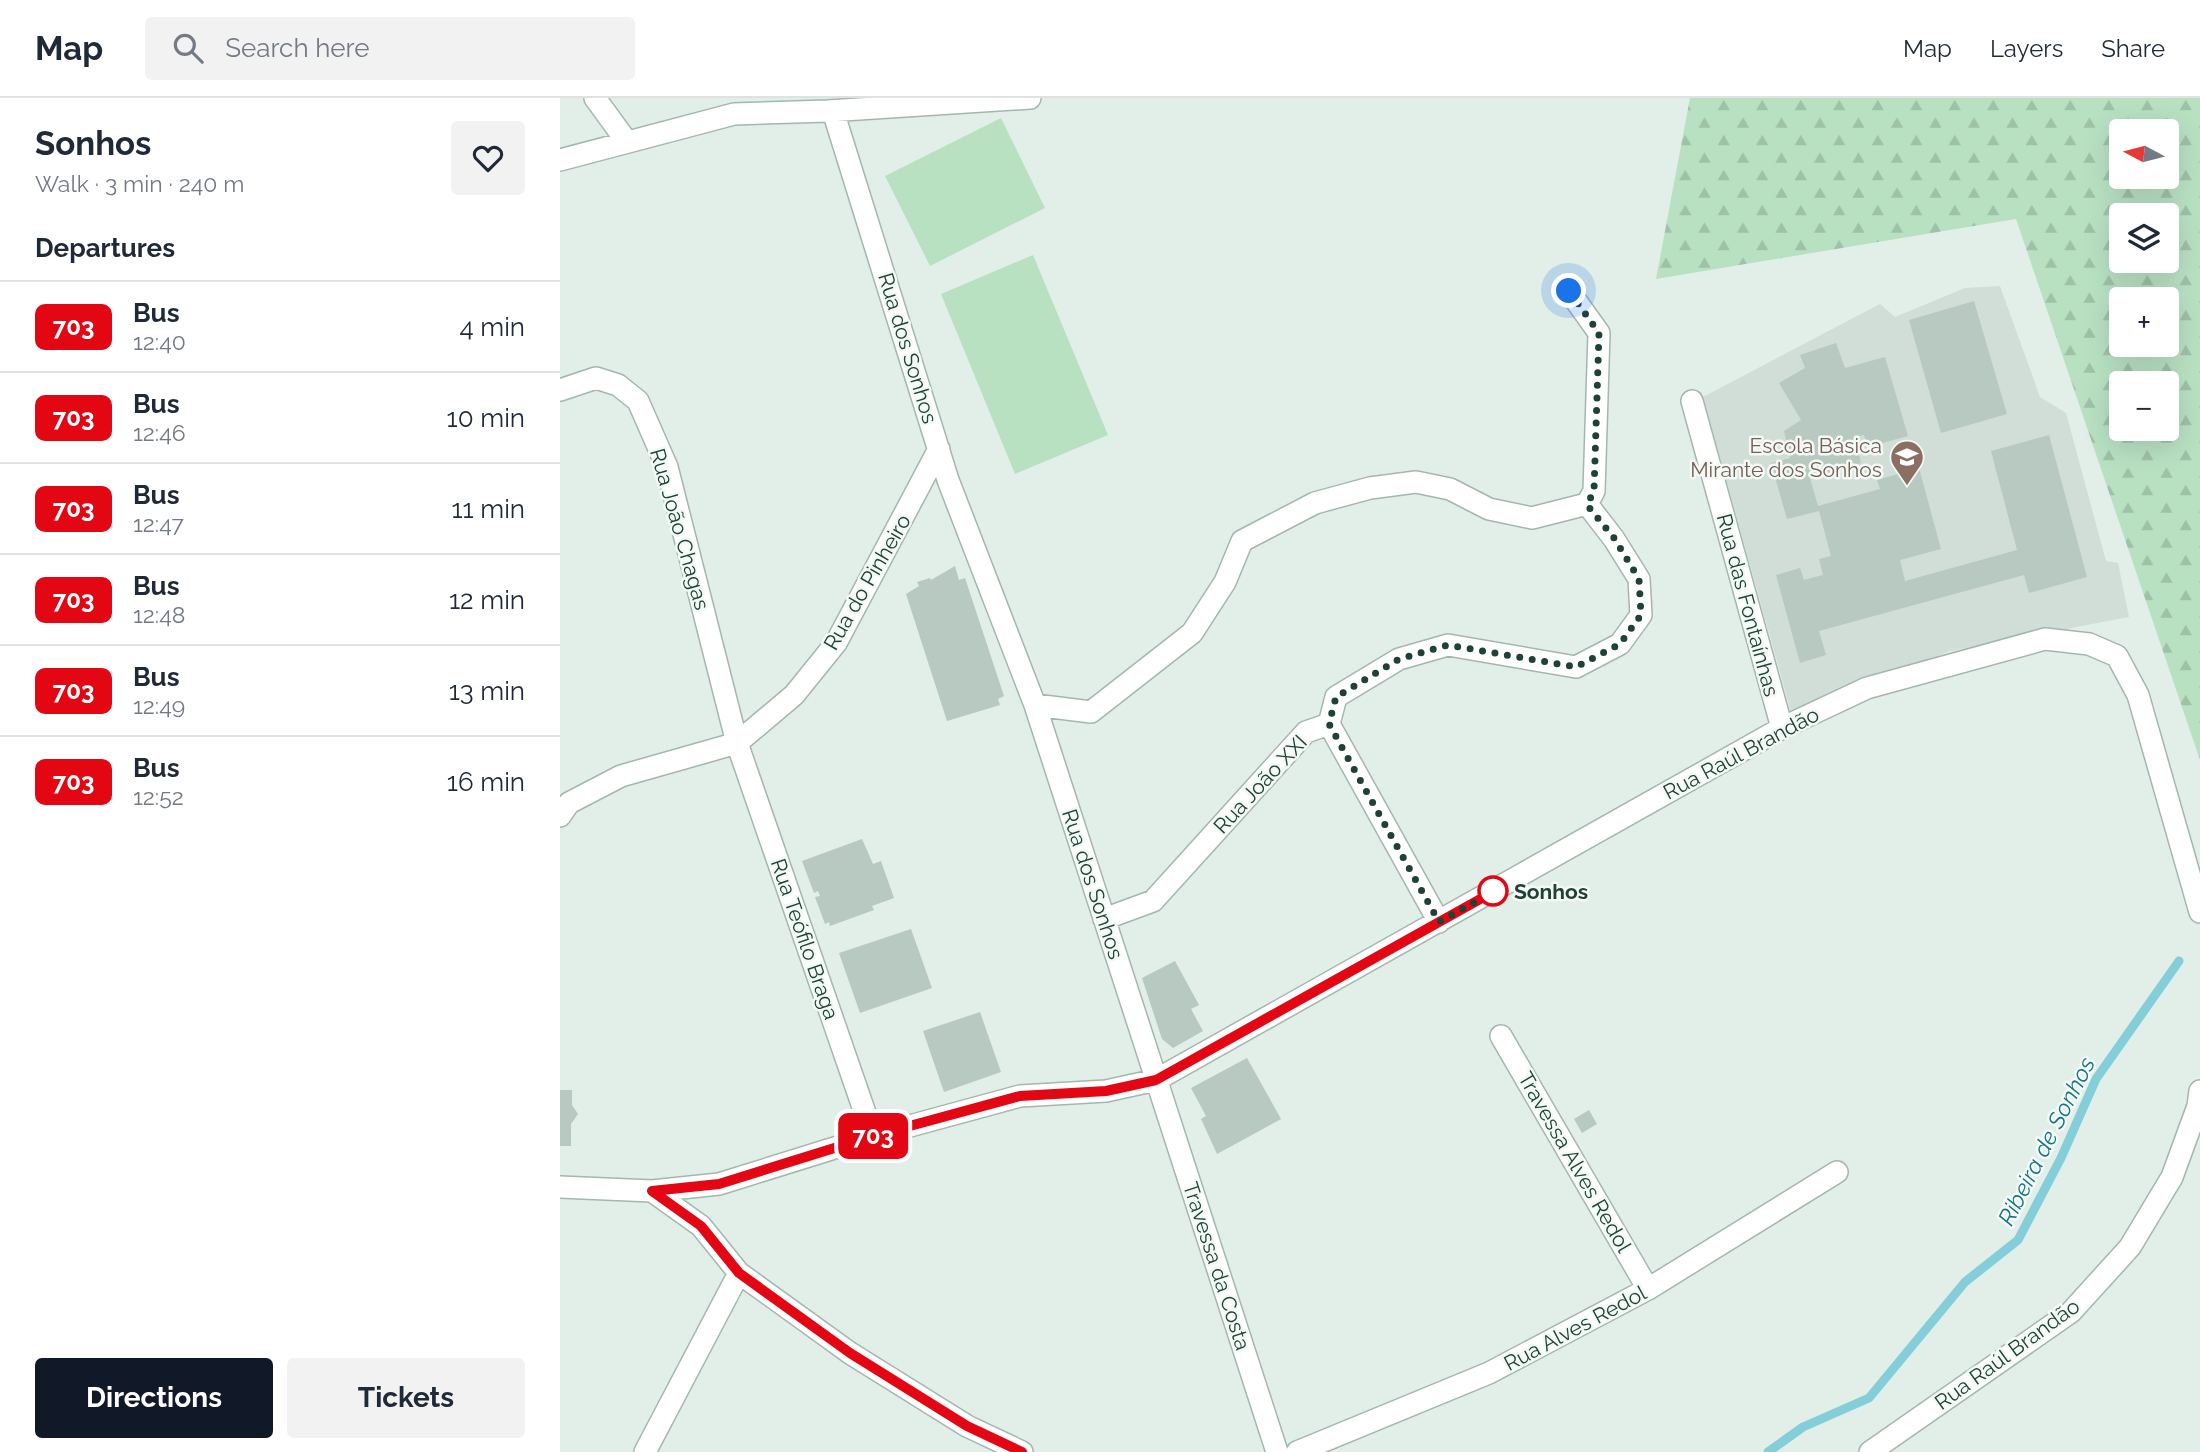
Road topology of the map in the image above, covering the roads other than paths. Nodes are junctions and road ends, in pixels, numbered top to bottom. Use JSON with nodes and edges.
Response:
{"nodes":[{"id":1,"x":595,"y":98,"type":"edge"},
{"id":2,"x":1030,"y":98,"type":"edge"},
{"id":3,"x":833,"y":111,"type":"junction"},
{"id":4,"x":628,"y":142,"type":"junction"},
{"id":5,"x":560,"y":160,"type":"edge"},
{"id":6,"x":1569,"y":291,"type":"dead end"},
{"id":7,"x":560,"y":390,"type":"edge"},
{"id":8,"x":1692,"y":401,"type":"dead end"},
{"id":9,"x":939,"y":449,"type":"junction"},
{"id":10,"x":1587,"y":505,"type":"junction"},
{"id":11,"x":1035,"y":705,"type":"junction"},
{"id":12,"x":1329,"y":724,"type":"junction"},
{"id":13,"x":1782,"y":728,"type":"junction"},
{"id":14,"x":737,"y":743,"type":"junction"},
{"id":15,"x":563,"y":806,"type":"edge"},
{"id":16,"x":2200,"y":912,"type":"edge"},
{"id":17,"x":1104,"y":919,"type":"junction"},
{"id":18,"x":1439,"y":922,"type":"junction"},
{"id":19,"x":1501,"y":1036,"type":"dead end"},
{"id":20,"x":1156,"y":1080,"type":"junction"},
{"id":21,"x":2200,"y":1091,"type":"edge"},
{"id":22,"x":873,"y":1136,"type":"junction"},
{"id":23,"x":1837,"y":1172,"type":"dead end"},
{"id":24,"x":560,"y":1187,"type":"edge"},
{"id":25,"x":652,"y":1191,"type":"junction"},
{"id":26,"x":739,"y":1273,"type":"junction"},
{"id":27,"x":1648,"y":1289,"type":"junction"},
{"id":28,"x":645,"y":1452,"type":"edge"},
{"id":29,"x":1022,"y":1452,"type":"edge"},
{"id":30,"x":1278,"y":1452,"type":"edge"},
{"id":31,"x":1297,"y":1452,"type":"edge"},
{"id":32,"x":1870,"y":1452,"type":"edge"}],
"edges":[{"from":1,"to":4,"type":"street"},
{"from":2,"to":3,"type":"street"},
{"from":3,"to":4,"type":"street"},
{"from":3,"to":9,"type":"street","name":"Rua dos Sonhos"},
{"from":4,"to":5,"type":"street"},
{"from":6,"to":10,"type":"street"},
{"from":7,"to":14,"type":"street","name":"Rua João Chagas"},
{"from":8,"to":13,"type":"street","name":"Rua das Fontaínhas"},
{"from":9,"to":11,"type":"street","name":"Rua dos Sonhos"},
{"from":9,"to":14,"type":"street","name":"Rua do Pinheiro"},
{"from":10,"to":11,"type":"street"},
{"from":10,"to":12,"type":"street","name":"Rua João XXI"},
{"from":11,"to":17,"type":"street","name":"Rua dos Sonhos"},
{"from":12,"to":17,"type":"street","name":"Rua João XXI"},
{"from":12,"to":18,"type":"street"},
{"from":13,"to":16,"type":"street","name":"Rua Raúl Brandão"},
{"from":13,"to":18,"type":"street","name":"Rua Raúl Brandão"},
{"from":14,"to":15,"type":"street","name":"Rua do Pinheiro"},
{"from":14,"to":22,"type":"street","name":"Rua Teófilo Braga"},
{"from":17,"to":20,"type":"street","name":"Rua dos Sonhos"},
{"from":18,"to":20,"type":"street","name":"Rua Raúl Brandão"},
{"from":19,"to":27,"type":"street","name":"Travessa Alves Redol"},
{"from":20,"to":22,"type":"street"},
{"from":20,"to":30,"type":"street","name":"Travessa da Costa"},
{"from":21,"to":32,"type":"street","name":"Rua Raúl Brandão"},
{"from":22,"to":25,"type":"street"},
{"from":23,"to":27,"type":"street","name":"Rua Alves Redol"},
{"from":24,"to":25,"type":"street"},
{"from":25,"to":26,"type":"street"},
{"from":26,"to":28,"type":"street"},
{"from":26,"to":29,"type":"street"},
{"from":27,"to":31,"type":"street","name":"Rua Alves Redol"}]}
